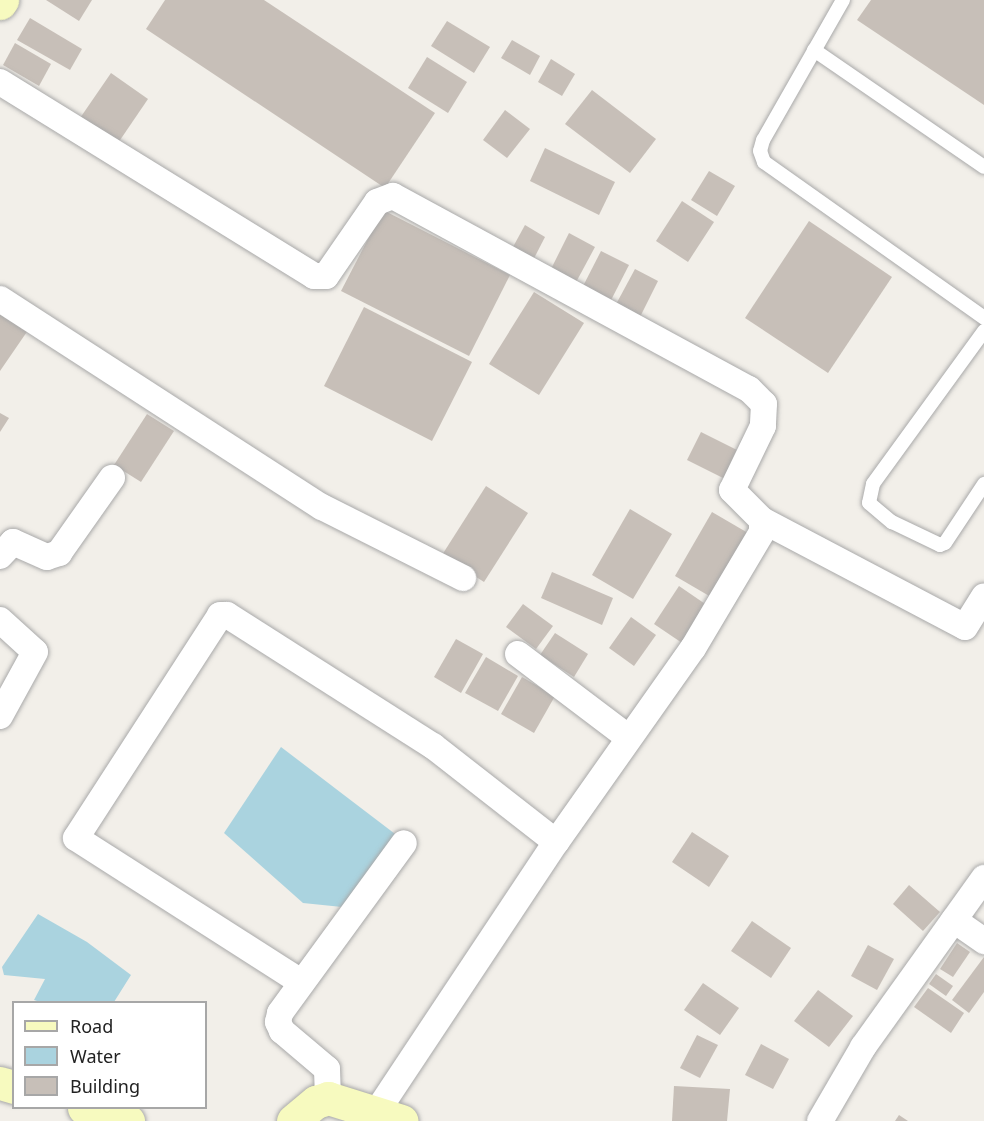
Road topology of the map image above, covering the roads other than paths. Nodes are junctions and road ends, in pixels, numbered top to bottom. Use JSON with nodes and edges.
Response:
{"nodes":[{"id":1,"x":843,"y":0,"type":"edge"},
{"id":2,"x":814,"y":50,"type":"junction"},
{"id":3,"x":0,"y":82,"type":"edge"},
{"id":4,"x":984,"y":167,"type":"edge"},
{"id":5,"x":0,"y":299,"type":"edge"},
{"id":6,"x":984,"y":318,"type":"edge"},
{"id":7,"x":984,"y":330,"type":"edge"},
{"id":8,"x":112,"y":478,"type":"dead end"},
{"id":9,"x":984,"y":484,"type":"edge"},
{"id":10,"x":762,"y":520,"type":"junction"},
{"id":11,"x":0,"y":556,"type":"edge"},
{"id":12,"x":463,"y":578,"type":"dead end"},
{"id":13,"x":984,"y":596,"type":"edge"},
{"id":14,"x":0,"y":620,"type":"edge"},
{"id":15,"x":518,"y":654,"type":"dead end"},
{"id":16,"x":0,"y":716,"type":"edge"},
{"id":17,"x":629,"y":738,"type":"junction"},
{"id":18,"x":556,"y":842,"type":"junction"},
{"id":19,"x":404,"y":843,"type":"dead end"},
{"id":20,"x":984,"y":878,"type":"edge"},
{"id":21,"x":954,"y":920,"type":"junction"},
{"id":22,"x":984,"y":941,"type":"edge"},
{"id":23,"x":301,"y":982,"type":"junction"},
{"id":24,"x":328,"y":1098,"type":"junction"},
{"id":25,"x":85,"y":1112,"type":"edge"},
{"id":26,"x":389,"y":1117,"type":"edge"},
{"id":27,"x":128,"y":1121,"type":"edge"},
{"id":28,"x":293,"y":1121,"type":"edge"},
{"id":29,"x":820,"y":1121,"type":"edge"}],
"edges":[{"from":1,"to":2,"type":"lane"},
{"from":2,"to":4,"type":"lane"},
{"from":2,"to":6,"type":"lane"},
{"from":3,"to":10,"type":"street"},
{"from":5,"to":12,"type":"street"},
{"from":7,"to":9,"type":"lane"},
{"from":8,"to":11,"type":"street"},
{"from":10,"to":13,"type":"street"},
{"from":10,"to":17,"type":"street"},
{"from":14,"to":16,"type":"street"},
{"from":15,"to":17,"type":"street"},
{"from":17,"to":18,"type":"street"},
{"from":18,"to":23,"type":"street"},
{"from":18,"to":26,"type":"street"},
{"from":19,"to":23,"type":"street"},
{"from":20,"to":21,"type":"street"},
{"from":21,"to":22,"type":"street"},
{"from":21,"to":29,"type":"street"},
{"from":23,"to":24,"type":"street"},
{"from":24,"to":26,"type":"street"},
{"from":24,"to":28,"type":"street"},
{"from":25,"to":27,"type":"street"}]}
